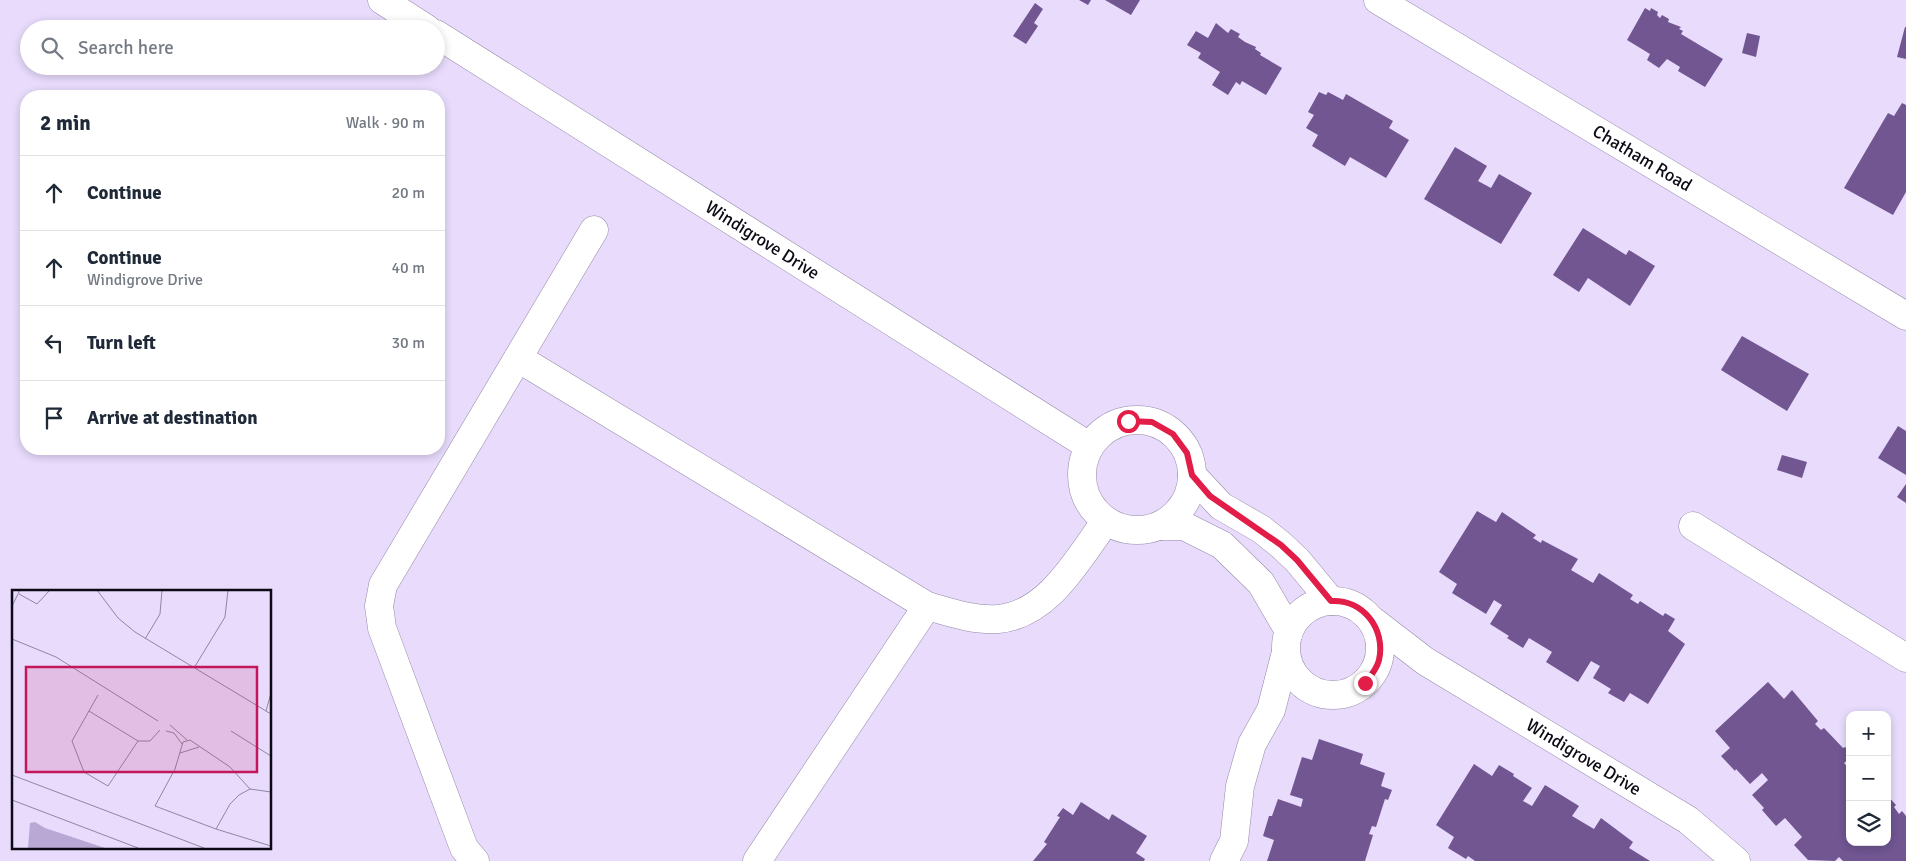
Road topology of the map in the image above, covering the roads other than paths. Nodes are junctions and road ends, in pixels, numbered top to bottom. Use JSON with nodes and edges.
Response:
{"nodes":[{"id":1,"x":382,"y":0,"type":"edge"},
{"id":2,"x":1386,"y":2,"type":"edge"},
{"id":3,"x":413,"y":20,"type":"edge"},
{"id":4,"x":445,"y":40,"type":"edge"},
{"id":5,"x":594,"y":230,"type":"dead end"},
{"id":6,"x":1906,"y":316,"type":"edge"},
{"id":7,"x":518,"y":358,"type":"junction"},
{"id":8,"x":1090,"y":446,"type":"junction"},
{"id":9,"x":1192,"y":475,"type":"junction"},
{"id":10,"x":1106,"y":521,"type":"junction"},
{"id":11,"x":1160,"y":526,"type":"junction"},
{"id":12,"x":1693,"y":526,"type":"dead end"},
{"id":13,"x":1331,"y":601,"type":"junction"},
{"id":14,"x":926,"y":606,"type":"junction"},
{"id":15,"x":1373,"y":621,"type":"junction"},
{"id":16,"x":1287,"y":641,"type":"junction"},
{"id":17,"x":1906,"y":658,"type":"edge"},
{"id":18,"x":1425,"y":661,"type":"junction"},
{"id":19,"x":1373,"y":673,"type":"junction"},
{"id":20,"x":1316,"y":692,"type":"junction"},
{"id":21,"x":1271,"y":710,"type":"junction"},
{"id":22,"x":475,"y":861,"type":"edge"},
{"id":23,"x":756,"y":861,"type":"edge"},
{"id":24,"x":1224,"y":861,"type":"edge"},
{"id":25,"x":1736,"y":861,"type":"edge"}],
"edges":[{"from":1,"to":3,"type":"street"},
{"from":2,"to":6,"type":"street","name":"Chatham Road"},
{"from":4,"to":8,"type":"street","name":"Windigrove Drive"},
{"from":5,"to":7,"type":"street"},
{"from":7,"to":14,"type":"street"},
{"from":7,"to":22,"type":"street"},
{"from":8,"to":9,"type":"street"},
{"from":8,"to":10,"type":"street"},
{"from":9,"to":11,"type":"street"},
{"from":9,"to":13,"type":"street"},
{"from":10,"to":11,"type":"street"},
{"from":10,"to":14,"type":"street"},
{"from":11,"to":16,"type":"street"},
{"from":12,"to":17,"type":"street"},
{"from":13,"to":15,"type":"street"},
{"from":13,"to":16,"type":"street"},
{"from":14,"to":23,"type":"street"},
{"from":15,"to":18,"type":"street","name":"Windigrove Drive"},
{"from":15,"to":19,"type":"street"},
{"from":16,"to":20,"type":"street"},
{"from":16,"to":21,"type":"street"},
{"from":18,"to":19,"type":"street"},
{"from":18,"to":25,"type":"street","name":"Windigrove Drive"},
{"from":19,"to":20,"type":"street"},
{"from":20,"to":21,"type":"street"},
{"from":21,"to":24,"type":"street"}]}
